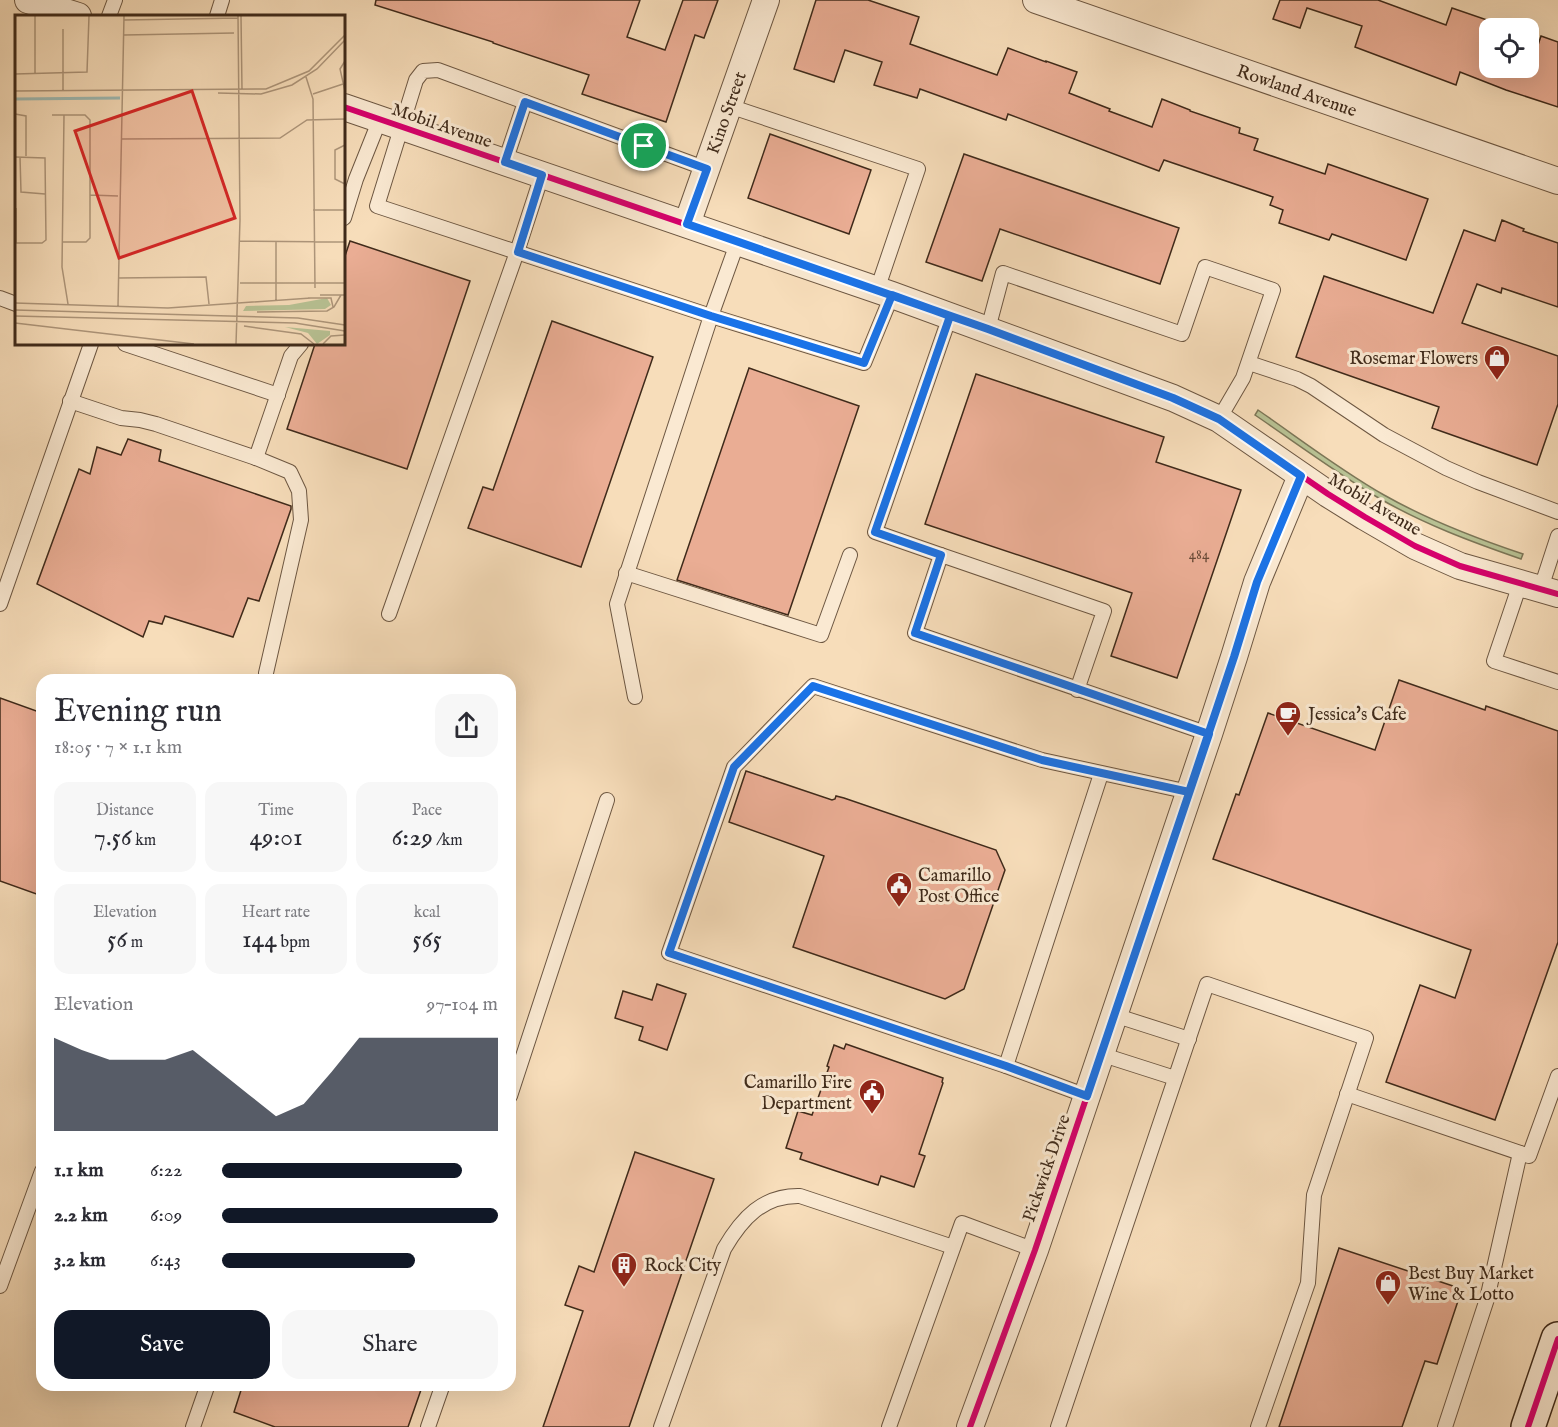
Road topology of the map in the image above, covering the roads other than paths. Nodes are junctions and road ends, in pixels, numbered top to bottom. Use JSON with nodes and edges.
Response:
{"nodes":[{"id":1,"x":28,"y":0,"type":"edge"},
{"id":2,"x":115,"y":0,"type":"edge"},
{"id":3,"x":222,"y":0,"type":"edge"},
{"id":4,"x":766,"y":0,"type":"edge"},
{"id":5,"x":1036,"y":0,"type":"edge"},
{"id":6,"x":75,"y":15,"type":"edge"},
{"id":7,"x":109,"y":15,"type":"edge"},
{"id":8,"x":217,"y":15,"type":"edge"},
{"id":9,"x":525,"y":102,"type":"junction"},
{"id":10,"x":729,"y":106,"type":"junction"},
{"id":11,"x":345,"y":107,"type":"edge"},
{"id":12,"x":390,"y":123,"type":"junction"},
{"id":13,"x":505,"y":162,"type":"junction"},
{"id":14,"x":707,"y":169,"type":"junction"},
{"id":15,"x":542,"y":175,"type":"junction"},
{"id":16,"x":1558,"y":181,"type":"edge"},
{"id":17,"x":345,"y":215,"type":"edge"},
{"id":18,"x":687,"y":224,"type":"junction"},
{"id":19,"x":738,"y":241,"type":"junction"},
{"id":20,"x":518,"y":252,"type":"junction"},
{"id":21,"x":885,"y":293,"type":"junction"},
{"id":22,"x":0,"y":298,"type":"edge"},
{"id":23,"x":15,"y":304,"type":"edge"},
{"id":24,"x":711,"y":316,"type":"junction"},
{"id":25,"x":950,"y":316,"type":"junction"},
{"id":26,"x":988,"y":329,"type":"junction"},
{"id":27,"x":91,"y":345,"type":"edge"},
{"id":28,"x":128,"y":345,"type":"edge"},
{"id":29,"x":300,"y":345,"type":"edge"},
{"id":30,"x":1249,"y":363,"type":"junction"},
{"id":31,"x":278,"y":395,"type":"junction"},
{"id":32,"x":70,"y":401,"type":"junction"},
{"id":33,"x":1219,"y":419,"type":"junction"},
{"id":34,"x":256,"y":458,"type":"junction"},
{"id":35,"x":1301,"y":476,"type":"junction"},
{"id":36,"x":1558,"y":512,"type":"edge"},
{"id":37,"x":1558,"y":536,"type":"edge"},
{"id":38,"x":850,"y":555,"type":"dead end"},
{"id":39,"x":941,"y":555,"type":"junction"},
{"id":40,"x":626,"y":573,"type":"junction"},
{"id":41,"x":1539,"y":588,"type":"edge"},
{"id":42,"x":0,"y":604,"type":"edge"},
{"id":43,"x":389,"y":614,"type":"dead end"},
{"id":44,"x":266,"y":673,"type":"dead end"},
{"id":45,"x":1558,"y":682,"type":"edge"},
{"id":46,"x":1077,"y":690,"type":"junction"},
{"id":47,"x":635,"y":697,"type":"dead end"},
{"id":48,"x":1209,"y":734,"type":"junction"},
{"id":49,"x":1101,"y":774,"type":"junction"},
{"id":50,"x":1189,"y":792,"type":"junction"},
{"id":51,"x":607,"y":800,"type":"dead end"},
{"id":52,"x":1114,"y":1015,"type":"junction"},
{"id":53,"x":1189,"y":1039,"type":"junction"},
{"id":54,"x":1100,"y":1053,"type":"junction"},
{"id":55,"x":1006,"y":1066,"type":"junction"},
{"id":56,"x":1558,"y":1076,"type":"edge"},
{"id":57,"x":516,"y":1078,"type":"edge"},
{"id":58,"x":1175,"y":1078,"type":"junction"},
{"id":59,"x":1347,"y":1094,"type":"junction"},
{"id":60,"x":1087,"y":1096,"type":"junction"},
{"id":61,"x":1520,"y":1153,"type":"junction"},
{"id":62,"x":36,"y":1187,"type":"edge"},
{"id":63,"x":953,"y":1247,"type":"junction"},
{"id":64,"x":1035,"y":1250,"type":"junction"},
{"id":65,"x":0,"y":1286,"type":"edge"},
{"id":66,"x":1558,"y":1339,"type":"edge"},
{"id":67,"x":206,"y":1391,"type":"edge"},
{"id":68,"x":441,"y":1391,"type":"edge"},
{"id":69,"x":193,"y":1427,"type":"edge"},
{"id":70,"x":428,"y":1427,"type":"edge"},
{"id":71,"x":662,"y":1427,"type":"edge"},
{"id":72,"x":889,"y":1427,"type":"edge"},
{"id":73,"x":970,"y":1427,"type":"edge"},
{"id":74,"x":1058,"y":1427,"type":"edge"},
{"id":75,"x":1258,"y":1427,"type":"edge"},
{"id":76,"x":1445,"y":1427,"type":"edge"},
{"id":77,"x":1528,"y":1427,"type":"edge"}],
"edges":[{"from":1,"to":6,"type":"street"},
{"from":2,"to":7,"type":"lane"},
{"from":3,"to":8,"type":"lane"},
{"from":4,"to":10,"type":"street","name":"Kino Street"},
{"from":5,"to":16,"type":"street","name":"Rowland Avenue"},
{"from":9,"to":12,"type":"lane"},
{"from":9,"to":13,"type":"lane"},
{"from":9,"to":14,"type":"lane"},
{"from":10,"to":14,"type":"street","name":"Kino Street"},
{"from":10,"to":21,"type":"lane"},
{"from":11,"to":12,"type":"street","name":"Mobil Avenue"},
{"from":12,"to":13,"type":"street","name":"Mobil Avenue"},
{"from":12,"to":17,"type":"lane"},
{"from":12,"to":20,"type":"lane"},
{"from":13,"to":15,"type":"street","name":"Mobil Avenue"},
{"from":14,"to":18,"type":"street","name":"Kino Street"},
{"from":15,"to":18,"type":"street","name":"Mobil Avenue"},
{"from":15,"to":20,"type":"lane"},
{"from":18,"to":19,"type":"street","name":"Mobil Avenue"},
{"from":19,"to":21,"type":"street","name":"Mobil Avenue"},
{"from":19,"to":24,"type":"lane"},
{"from":20,"to":24,"type":"lane"},
{"from":20,"to":43,"type":"lane"},
{"from":21,"to":24,"type":"lane"},
{"from":21,"to":25,"type":"street","name":"Mobil Avenue"},
{"from":22,"to":23,"type":"lane"},
{"from":24,"to":40,"type":"lane"},
{"from":25,"to":26,"type":"street","name":"Mobil Avenue"},
{"from":25,"to":39,"type":"lane"},
{"from":26,"to":30,"type":"lane"},
{"from":26,"to":33,"type":"street","name":"Mobil Avenue"},
{"from":27,"to":32,"type":"lane"},
{"from":28,"to":31,"type":"lane"},
{"from":29,"to":31,"type":"lane"},
{"from":30,"to":33,"type":"lane"},
{"from":30,"to":36,"type":"lane"},
{"from":31,"to":34,"type":"lane"},
{"from":32,"to":34,"type":"lane"},
{"from":32,"to":42,"type":"lane"},
{"from":33,"to":35,"type":"street","name":"Mobil Avenue"},
{"from":34,"to":44,"type":"lane"},
{"from":35,"to":41,"type":"street","name":"Mobil Avenue"},
{"from":35,"to":48,"type":"street","name":"Pickwick Drive"},
{"from":37,"to":41,"type":"lane"},
{"from":38,"to":40,"type":"lane"},
{"from":39,"to":46,"type":"lane"},
{"from":39,"to":46,"type":"lane"},
{"from":40,"to":47,"type":"lane"},
{"from":41,"to":45,"type":"lane"},
{"from":46,"to":48,"type":"lane"},
{"from":48,"to":50,"type":"street","name":"Pickwick Drive"},
{"from":49,"to":50,"type":"lane"},
{"from":49,"to":55,"type":"lane"},
{"from":49,"to":55,"type":"lane"},
{"from":50,"to":52,"type":"street","name":"Pickwick Drive"},
{"from":51,"to":57,"type":"lane"},
{"from":52,"to":53,"type":"lane"},
{"from":52,"to":54,"type":"street","name":"Pickwick Drive"},
{"from":53,"to":58,"type":"lane"},
{"from":53,"to":59,"type":"lane"},
{"from":54,"to":58,"type":"lane"},
{"from":54,"to":60,"type":"street","name":"Pickwick Drive"},
{"from":55,"to":60,"type":"lane"},
{"from":56,"to":61,"type":"lane"},
{"from":58,"to":74,"type":"lane"},
{"from":59,"to":61,"type":"lane"},
{"from":59,"to":75,"type":"lane"},
{"from":60,"to":64,"type":"street","name":"Pickwick Drive"},
{"from":61,"to":76,"type":"lane"},
{"from":62,"to":65,"type":"lane"},
{"from":63,"to":64,"type":"lane"},
{"from":63,"to":71,"type":"lane"},
{"from":63,"to":72,"type":"lane"},
{"from":64,"to":73,"type":"street","name":"Pickwick Drive"},
{"from":66,"to":77,"type":"main road"},
{"from":67,"to":69,"type":"lane"},
{"from":68,"to":70,"type":"lane"}]}
